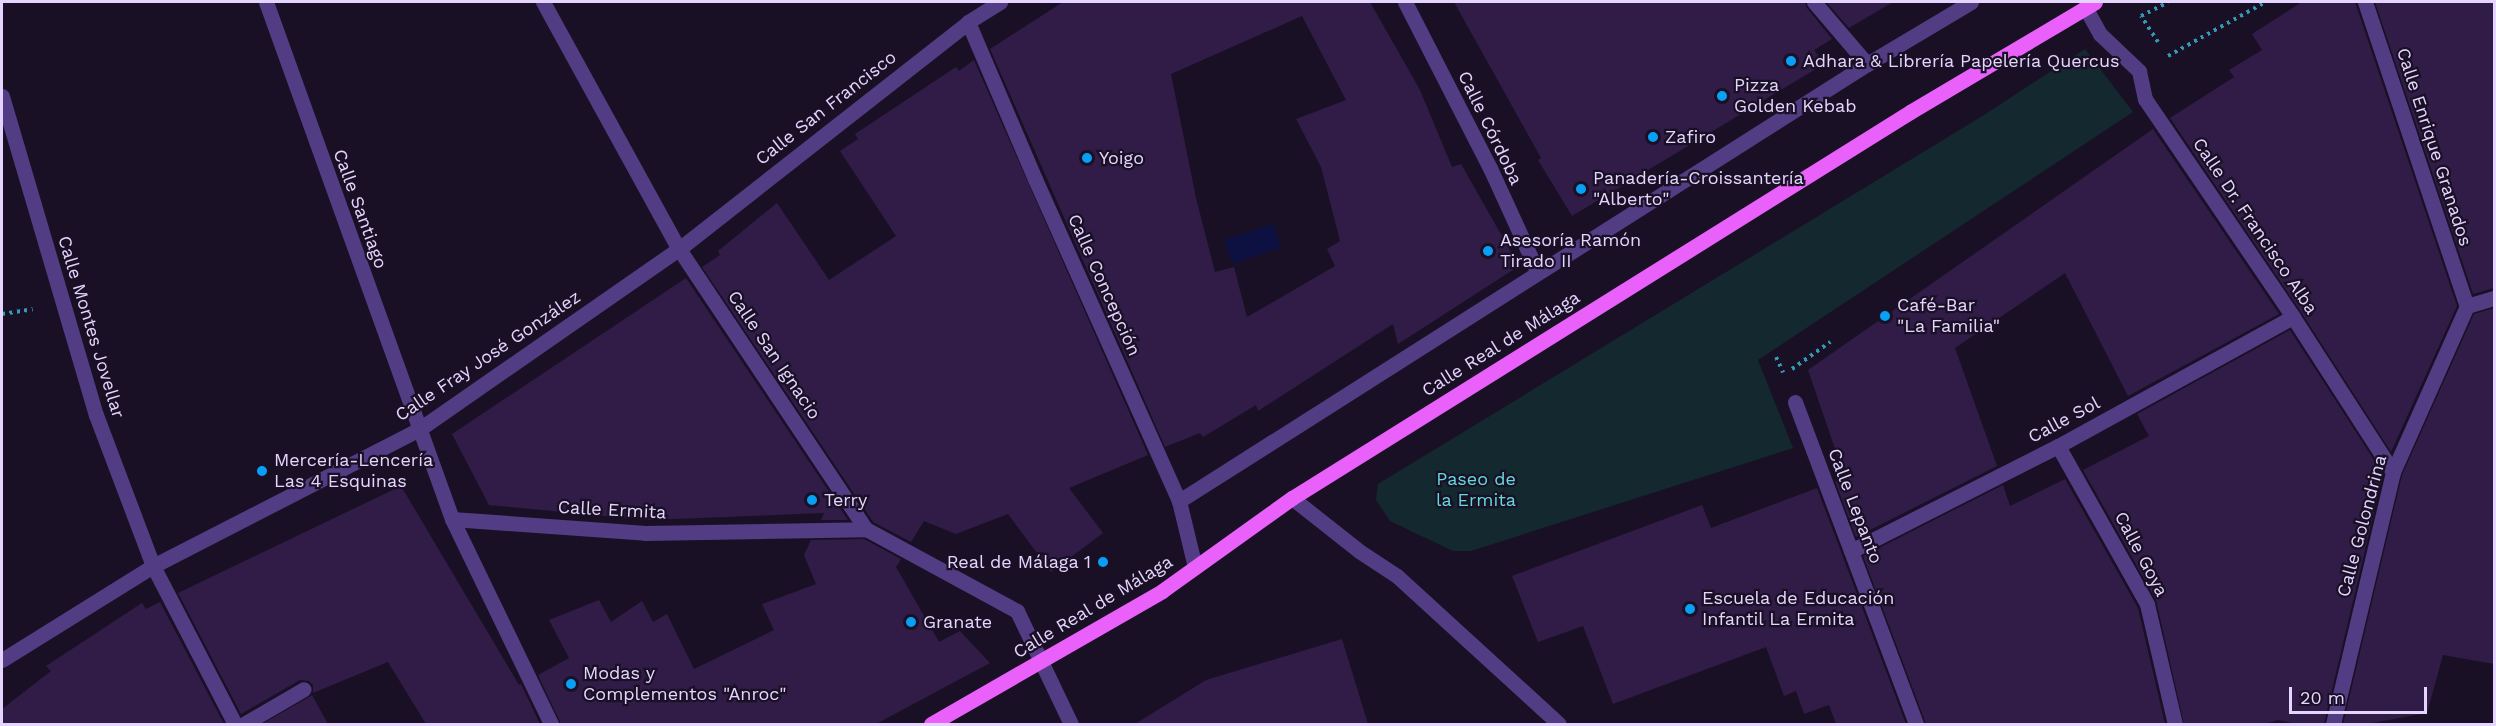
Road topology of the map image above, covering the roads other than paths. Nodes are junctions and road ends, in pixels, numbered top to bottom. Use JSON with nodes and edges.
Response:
{"nodes":[{"id":1,"x":266,"y":2,"type":"edge"},
{"id":2,"x":543,"y":2,"type":"edge"},
{"id":3,"x":1000,"y":2,"type":"edge"},
{"id":4,"x":1405,"y":2,"type":"edge"},
{"id":5,"x":1814,"y":2,"type":"edge"},
{"id":6,"x":1971,"y":2,"type":"edge"},
{"id":7,"x":2365,"y":2,"type":"edge"},
{"id":8,"x":2090,"y":4,"type":"edge"},
{"id":9,"x":968,"y":22,"type":"junction"},
{"id":10,"x":1868,"y":64,"type":"junction"},
{"id":11,"x":2,"y":96,"type":"edge"},
{"id":12,"x":679,"y":249,"type":"junction"},
{"id":13,"x":1538,"y":273,"type":"junction"},
{"id":14,"x":2494,"y":298,"type":"edge"},
{"id":15,"x":2467,"y":306,"type":"junction"},
{"id":16,"x":2293,"y":317,"type":"junction"},
{"id":17,"x":1795,"y":402,"type":"dead end"},
{"id":18,"x":421,"y":428,"type":"junction"},
{"id":19,"x":2058,"y":446,"type":"junction"},
{"id":20,"x":2393,"y":472,"type":"junction"},
{"id":21,"x":1292,"y":498,"type":"junction"},
{"id":22,"x":1179,"y":501,"type":"junction"},
{"id":23,"x":452,"y":519,"type":"junction"},
{"id":24,"x":866,"y":529,"type":"junction"},
{"id":25,"x":1851,"y":551,"type":"junction"},
{"id":26,"x":153,"y":566,"type":"junction"},
{"id":27,"x":1195,"y":567,"type":"junction"},
{"id":28,"x":2,"y":660,"type":"edge"},
{"id":29,"x":1042,"y":661,"type":"junction"},
{"id":30,"x":304,"y":689,"type":"dead end"},
{"id":31,"x":235,"y":724,"type":"edge"},
{"id":32,"x":244,"y":724,"type":"edge"},
{"id":33,"x":551,"y":724,"type":"edge"},
{"id":34,"x":931,"y":724,"type":"edge"},
{"id":35,"x":1071,"y":724,"type":"edge"},
{"id":36,"x":1559,"y":724,"type":"edge"},
{"id":37,"x":1916,"y":724,"type":"edge"},
{"id":38,"x":2175,"y":724,"type":"edge"},
{"id":39,"x":2333,"y":724,"type":"edge"}],
"edges":[{"from":1,"to":18,"type":"street","name":"Calle Santiago"},
{"from":2,"to":12,"type":"street","name":"Calle San Ignacio"},
{"from":3,"to":9,"type":"street","name":"Calle San Francisco"},
{"from":4,"to":13,"type":"street","name":"Calle Córdoba"},
{"from":5,"to":10,"type":"street"},
{"from":6,"to":10,"type":"street"},
{"from":7,"to":15,"type":"street","name":"Calle Enrique Granados"},
{"from":8,"to":16,"type":"street","name":"Calle Dr. Francisco Alba"},
{"from":8,"to":21,"type":"main road","name":"Calle Real de Málaga"},
{"from":9,"to":12,"type":"street","name":"Calle San Francisco"},
{"from":9,"to":22,"type":"street","name":"Calle Concepción"},
{"from":10,"to":13,"type":"street"},
{"from":11,"to":26,"type":"street","name":"Calle Montes Jovellar"},
{"from":12,"to":18,"type":"street","name":"Calle Fray José González"},
{"from":12,"to":24,"type":"street","name":"Calle San Ignacio"},
{"from":13,"to":22,"type":"street"},
{"from":14,"to":15,"type":"street"},
{"from":15,"to":20,"type":"street","name":"Calle Golondrina"},
{"from":16,"to":19,"type":"street","name":"Calle Sol"},
{"from":16,"to":20,"type":"street","name":"Calle Dr. Francisco Alba"},
{"from":17,"to":25,"type":"street","name":"Calle Lepanto"},
{"from":18,"to":23,"type":"street"},
{"from":18,"to":26,"type":"street","name":"Calle Fray José González"},
{"from":19,"to":25,"type":"street","name":"Calle Sol"},
{"from":19,"to":38,"type":"street","name":"Calle Goya"},
{"from":20,"to":39,"type":"street","name":"Calle Golondrina"},
{"from":21,"to":27,"type":"main road","name":"Calle Real de Málaga"},
{"from":21,"to":36,"type":"street"},
{"from":22,"to":27,"type":"street","name":"Calle Concepción"},
{"from":23,"to":24,"type":"street","name":"Calle Ermita"},
{"from":23,"to":33,"type":"street"},
{"from":24,"to":29,"type":"street","name":"Calle San Ignacio"},
{"from":25,"to":37,"type":"street","name":"Calle Lepanto"},
{"from":26,"to":28,"type":"street","name":"Calle Fray José González"},
{"from":26,"to":31,"type":"street","name":"Calle Montes Jovellar"},
{"from":27,"to":29,"type":"main road","name":"Calle Real de Málaga"},
{"from":29,"to":34,"type":"main road","name":"Calle Real de Málaga"},
{"from":29,"to":35,"type":"street","name":"Calle San Ignacio"},
{"from":30,"to":32,"type":"street"}]}
